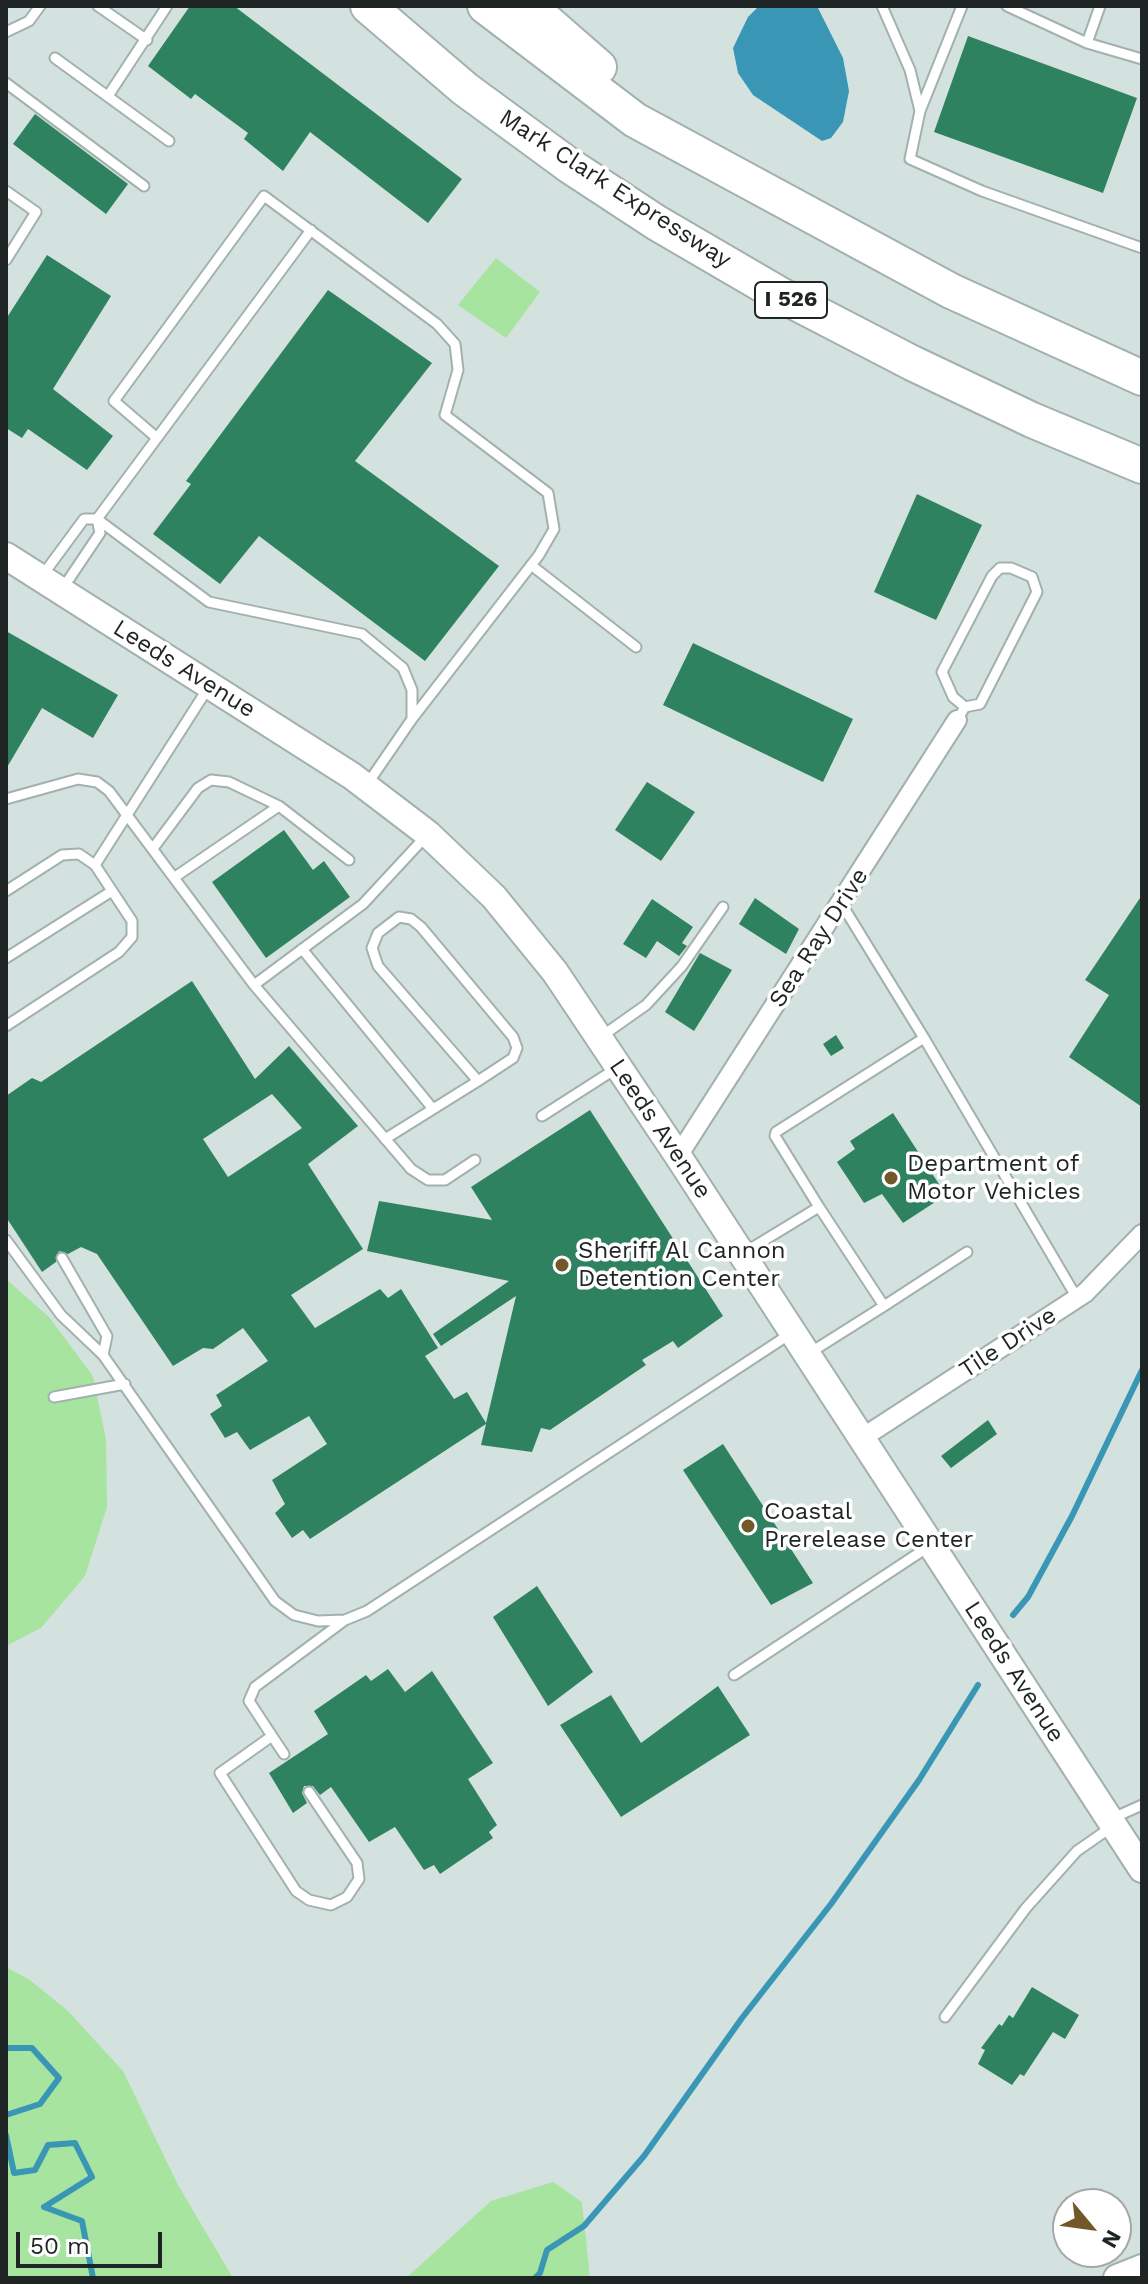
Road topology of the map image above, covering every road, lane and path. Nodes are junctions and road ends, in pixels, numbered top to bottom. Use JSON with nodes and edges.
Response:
{"nodes":[{"id":1,"x":40,"y":6,"type":"edge"},
{"id":2,"x":98,"y":6,"type":"edge"},
{"id":3,"x":167,"y":6,"type":"edge"},
{"id":4,"x":340,"y":6,"type":"edge"},
{"id":5,"x":368,"y":6,"type":"edge"},
{"id":6,"x":485,"y":6,"type":"edge"},
{"id":7,"x":529,"y":6,"type":"edge"},
{"id":8,"x":882,"y":6,"type":"edge"},
{"id":9,"x":962,"y":6,"type":"edge"},
{"id":10,"x":1007,"y":6,"type":"edge"},
{"id":11,"x":1100,"y":6,"type":"edge"},
{"id":12,"x":6,"y":32,"type":"edge"},
{"id":13,"x":147,"y":40,"type":"junction"},
{"id":14,"x":1087,"y":43,"type":"junction"},
{"id":15,"x":55,"y":58,"type":"dead end"},
{"id":16,"x":1142,"y":59,"type":"edge"},
{"id":17,"x":6,"y":83,"type":"edge"},
{"id":18,"x":465,"y":89,"type":"junction"},
{"id":19,"x":108,"y":96,"type":"junction"},
{"id":20,"x":920,"y":111,"type":"junction"},
{"id":21,"x":169,"y":141,"type":"dead end"},
{"id":22,"x":144,"y":186,"type":"dead end"},
{"id":23,"x":6,"y":191,"type":"edge"},
{"id":24,"x":808,"y":215,"type":"junction"},
{"id":25,"x":311,"y":230,"type":"junction"},
{"id":26,"x":1142,"y":248,"type":"edge"},
{"id":27,"x":6,"y":260,"type":"edge"},
{"id":28,"x":1142,"y":378,"type":"edge"},
{"id":29,"x":157,"y":438,"type":"junction"},
{"id":30,"x":1142,"y":466,"type":"edge"},
{"id":31,"x":97,"y":519,"type":"junction"},
{"id":32,"x":6,"y":556,"type":"edge"},
{"id":33,"x":531,"y":565,"type":"junction"},
{"id":34,"x":50,"y":584,"type":"junction"},
{"id":35,"x":636,"y":647,"type":"dead end"},
{"id":36,"x":210,"y":686,"type":"junction"},
{"id":37,"x":961,"y":713,"type":"junction"},
{"id":38,"x":412,"y":719,"type":"junction"},
{"id":39,"x":366,"y":786,"type":"junction"},
{"id":40,"x":6,"y":799,"type":"edge"},
{"id":41,"x":279,"y":806,"type":"junction"},
{"id":42,"x":128,"y":813,"type":"junction"},
{"id":43,"x":428,"y":834,"type":"junction"},
{"id":44,"x":154,"y":847,"type":"junction"},
{"id":45,"x":349,"y":860,"type":"dead end"},
{"id":46,"x":95,"y":865,"type":"junction"},
{"id":47,"x":175,"y":877,"type":"junction"},
{"id":48,"x":6,"y":891,"type":"edge"},
{"id":49,"x":112,"y":891,"type":"junction"},
{"id":50,"x":841,"y":903,"type":"junction"},
{"id":51,"x":723,"y":907,"type":"dead end"},
{"id":52,"x":302,"y":949,"type":"junction"},
{"id":53,"x":6,"y":958,"type":"edge"},
{"id":54,"x":254,"y":985,"type":"junction"},
{"id":55,"x":6,"y":1026,"type":"edge"},
{"id":56,"x":599,"y":1038,"type":"junction"},
{"id":57,"x":924,"y":1038,"type":"junction"},
{"id":58,"x":619,"y":1067,"type":"junction"},
{"id":59,"x":478,"y":1081,"type":"junction"},
{"id":60,"x":433,"y":1109,"type":"junction"},
{"id":61,"x":542,"y":1116,"type":"dead end"},
{"id":62,"x":385,"y":1139,"type":"junction"},
{"id":63,"x":678,"y":1156,"type":"junction"},
{"id":64,"x":475,"y":1160,"type":"dead end"},
{"id":65,"x":819,"y":1207,"type":"junction"},
{"id":66,"x":1142,"y":1234,"type":"edge"},
{"id":67,"x":6,"y":1240,"type":"edge"},
{"id":68,"x":967,"y":1252,"type":"dead end"},
{"id":69,"x":742,"y":1254,"type":"junction"},
{"id":70,"x":62,"y":1258,"type":"dead end"},
{"id":71,"x":1077,"y":1298,"type":"junction"},
{"id":72,"x":884,"y":1306,"type":"junction"},
{"id":73,"x":793,"y":1332,"type":"junction"},
{"id":74,"x":103,"y":1355,"type":"junction"},
{"id":75,"x":808,"y":1355,"type":"junction"},
{"id":76,"x":125,"y":1384,"type":"junction"},
{"id":77,"x":54,"y":1397,"type":"dead end"},
{"id":78,"x":862,"y":1438,"type":"junction"},
{"id":79,"x":931,"y":1545,"type":"junction"},
{"id":80,"x":345,"y":1620,"type":"junction"},
{"id":81,"x":734,"y":1675,"type":"dead end"},
{"id":82,"x":272,"y":1736,"type":"junction"},
{"id":83,"x":284,"y":1754,"type":"dead end"},
{"id":84,"x":309,"y":1792,"type":"dead end"},
{"id":85,"x":1142,"y":1805,"type":"edge"},
{"id":86,"x":1112,"y":1822,"type":"junction"},
{"id":87,"x":1142,"y":1869,"type":"edge"},
{"id":88,"x":945,"y":2017,"type":"dead end"},
{"id":89,"x":1142,"y":2268,"type":"edge"},
{"id":90,"x":1117,"y":2278,"type":"edge"}],
"edges":[{"from":1,"to":12,"type":"lane"},
{"from":2,"to":13,"type":"lane"},
{"from":3,"to":13,"type":"lane"},
{"from":4,"to":18,"type":"highway"},
{"from":5,"to":18,"type":"highway","name":"Mark Clark Expressway","number":"I 526"},
{"from":6,"to":24,"type":"highway"},
{"from":7,"to":24,"type":"highway"},
{"from":8,"to":20,"type":"lane"},
{"from":9,"to":20,"type":"lane"},
{"from":10,"to":14,"type":"lane"},
{"from":11,"to":14,"type":"lane"},
{"from":13,"to":19,"type":"lane"},
{"from":14,"to":16,"type":"lane"},
{"from":15,"to":19,"type":"lane"},
{"from":17,"to":22,"type":"lane"},
{"from":18,"to":30,"type":"highway","name":"Mark Clark Expressway","number":"I 526"},
{"from":19,"to":21,"type":"lane"},
{"from":20,"to":26,"type":"lane"},
{"from":23,"to":27,"type":"lane"},
{"from":24,"to":28,"type":"highway"},
{"from":25,"to":29,"type":"lane"},
{"from":25,"to":29,"type":"lane"},
{"from":25,"to":33,"type":"lane"},
{"from":29,"to":31,"type":"lane"},
{"from":31,"to":34,"type":"lane"},
{"from":31,"to":34,"type":"lane"},
{"from":31,"to":38,"type":"lane"},
{"from":32,"to":34,"type":"street","name":"Leeds Avenue"},
{"from":33,"to":35,"type":"lane"},
{"from":33,"to":38,"type":"lane"},
{"from":34,"to":36,"type":"street","name":"Leeds Avenue"},
{"from":36,"to":39,"type":"street","name":"Leeds Avenue"},
{"from":36,"to":42,"type":"lane"},
{"from":37,"to":37,"type":"lane"},
{"from":37,"to":50,"type":"street","name":"Sea Ray Drive"},
{"from":38,"to":39,"type":"lane"},
{"from":39,"to":43,"type":"street","name":"Leeds Avenue"},
{"from":40,"to":42,"type":"lane"},
{"from":41,"to":44,"type":"lane"},
{"from":41,"to":45,"type":"lane"},
{"from":41,"to":47,"type":"lane"},
{"from":42,"to":44,"type":"lane"},
{"from":42,"to":46,"type":"lane"},
{"from":43,"to":52,"type":"lane"},
{"from":43,"to":56,"type":"street","name":"Leeds Avenue"},
{"from":44,"to":47,"type":"lane"},
{"from":46,"to":48,"type":"lane"},
{"from":46,"to":49,"type":"lane"},
{"from":47,"to":54,"type":"lane"},
{"from":49,"to":53,"type":"lane"},
{"from":49,"to":55,"type":"lane"},
{"from":50,"to":57,"type":"lane"},
{"from":50,"to":63,"type":"street","name":"Sea Ray Drive"},
{"from":51,"to":56,"type":"lane"},
{"from":52,"to":54,"type":"lane"},
{"from":52,"to":60,"type":"lane"},
{"from":54,"to":62,"type":"lane"},
{"from":56,"to":58,"type":"street","name":"Leeds Avenue"},
{"from":57,"to":65,"type":"lane"},
{"from":57,"to":71,"type":"lane"},
{"from":58,"to":61,"type":"lane"},
{"from":58,"to":63,"type":"street","name":"Leeds Avenue"},
{"from":59,"to":59,"type":"lane"},
{"from":59,"to":60,"type":"lane"},
{"from":60,"to":62,"type":"lane"},
{"from":62,"to":64,"type":"lane"},
{"from":63,"to":69,"type":"street","name":"Leeds Avenue"},
{"from":65,"to":69,"type":"lane"},
{"from":65,"to":72,"type":"lane"},
{"from":66,"to":71,"type":"street","name":"Tile Drive"},
{"from":67,"to":74,"type":"lane"},
{"from":68,"to":72,"type":"lane"},
{"from":69,"to":73,"type":"street","name":"Leeds Avenue"},
{"from":70,"to":74,"type":"lane"},
{"from":71,"to":78,"type":"street","name":"Tile Drive"},
{"from":72,"to":75,"type":"lane"},
{"from":73,"to":75,"type":"street","name":"Leeds Avenue"},
{"from":73,"to":80,"type":"lane"},
{"from":74,"to":76,"type":"lane"},
{"from":75,"to":78,"type":"street","name":"Leeds Avenue"},
{"from":76,"to":77,"type":"lane"},
{"from":76,"to":80,"type":"lane"},
{"from":78,"to":79,"type":"street","name":"Leeds Avenue"},
{"from":79,"to":81,"type":"lane"},
{"from":79,"to":86,"type":"street","name":"Leeds Avenue"},
{"from":80,"to":82,"type":"lane"},
{"from":82,"to":83,"type":"lane"},
{"from":82,"to":84,"type":"lane"},
{"from":85,"to":86,"type":"lane"},
{"from":86,"to":87,"type":"street","name":"Leeds Avenue"},
{"from":86,"to":88,"type":"lane"},
{"from":89,"to":90,"type":"street"}]}
